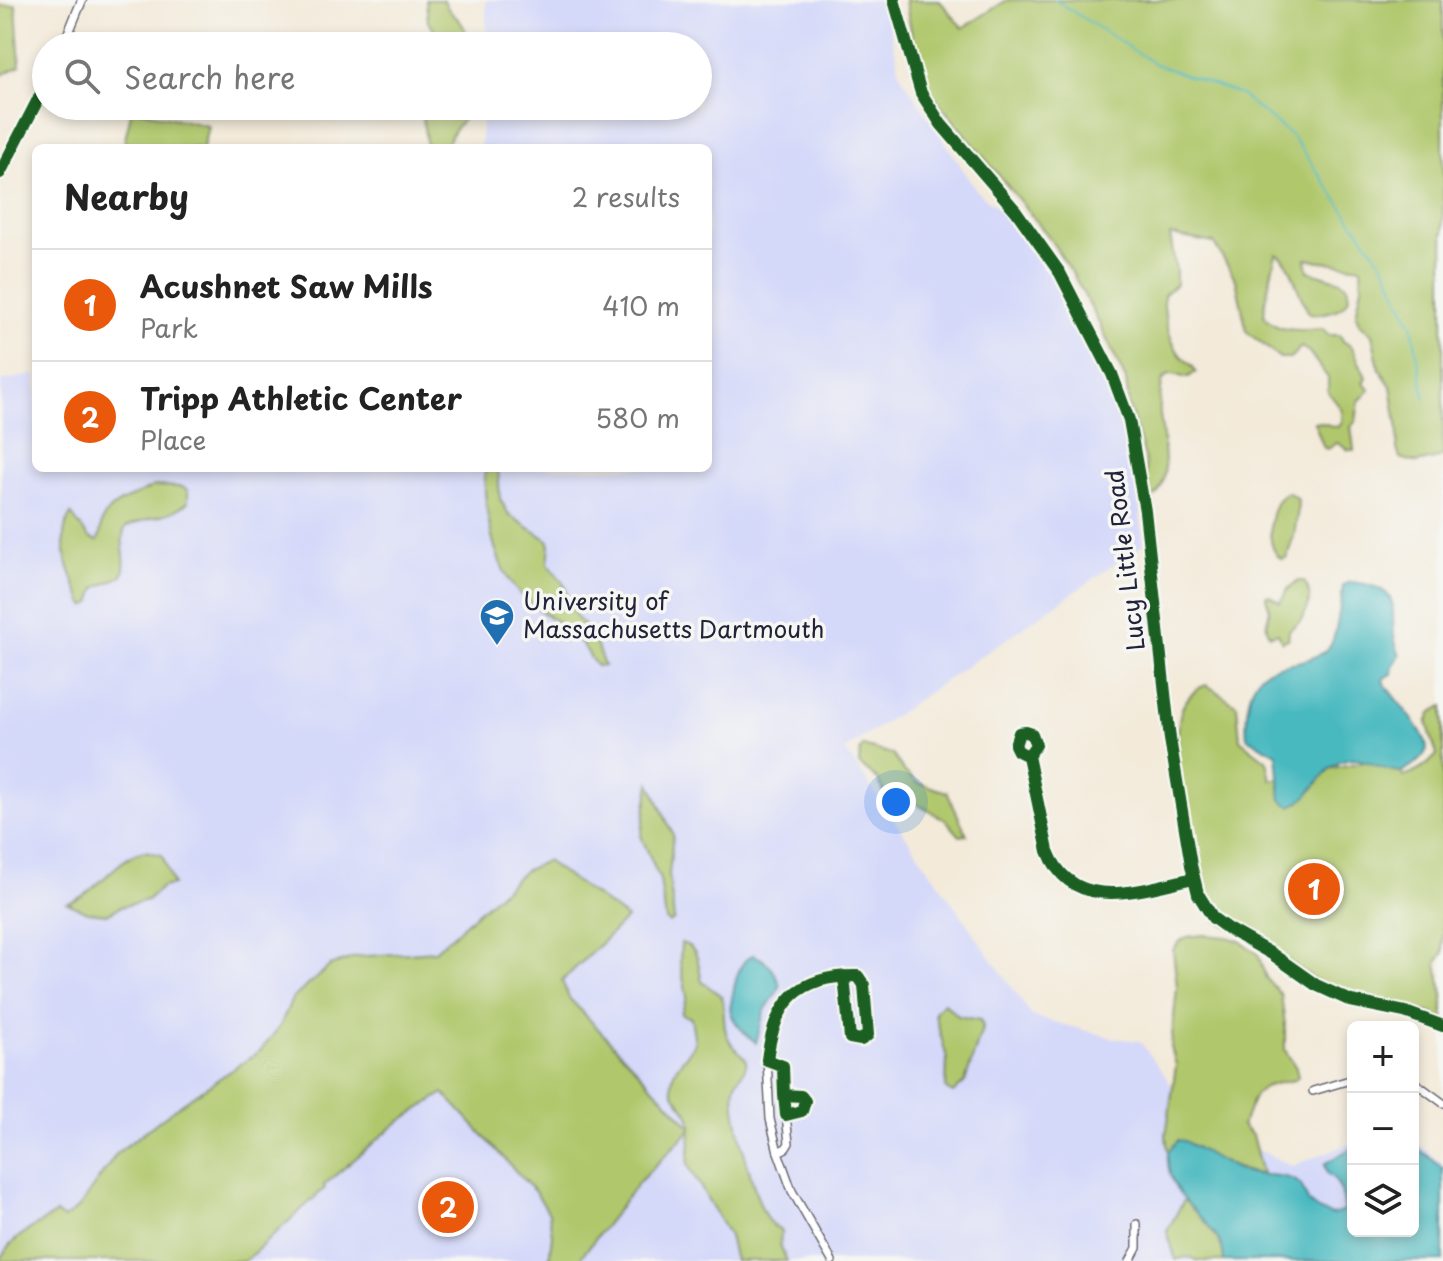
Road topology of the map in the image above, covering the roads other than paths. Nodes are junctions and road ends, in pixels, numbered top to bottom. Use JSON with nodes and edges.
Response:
{"nodes":[{"id":1,"x":82,"y":0,"type":"edge"},
{"id":2,"x":894,"y":0,"type":"edge"},
{"id":3,"x":69,"y":32,"type":"edge"},
{"id":4,"x":32,"y":111,"type":"edge"},
{"id":5,"x":0,"y":173,"type":"edge"},
{"id":6,"x":1028,"y":756,"type":"dead end"},
{"id":7,"x":1194,"y":878,"type":"junction"},
{"id":8,"x":844,"y":976,"type":"junction"},
{"id":9,"x":1443,"y":1026,"type":"edge"},
{"id":10,"x":767,"y":1060,"type":"junction"},
{"id":11,"x":1347,"y":1081,"type":"edge"},
{"id":12,"x":1419,"y":1085,"type":"edge"},
{"id":13,"x":1313,"y":1091,"type":"dead end"},
{"id":14,"x":784,"y":1095,"type":"junction"},
{"id":15,"x":1443,"y":1103,"type":"edge"},
{"id":16,"x":786,"y":1115,"type":"junction"},
{"id":17,"x":778,"y":1152,"type":"junction"},
{"id":18,"x":1137,"y":1224,"type":"dead end"},
{"id":19,"x":832,"y":1261,"type":"edge"},
{"id":20,"x":1130,"y":1261,"type":"edge"}],
"edges":[{"from":1,"to":3,"type":"street"},
{"from":2,"to":7,"type":"street","name":"Lucy Little Road"},
{"from":4,"to":5,"type":"street"},
{"from":6,"to":7,"type":"street"},
{"from":7,"to":9,"type":"street","name":"Lucy Little Road"},
{"from":8,"to":8,"type":"street"},
{"from":8,"to":10,"type":"street"},
{"from":10,"to":14,"type":"street"},
{"from":10,"to":17,"type":"street"},
{"from":11,"to":13,"type":"street"},
{"from":12,"to":15,"type":"street"},
{"from":14,"to":16,"type":"street"},
{"from":14,"to":16,"type":"street"},
{"from":16,"to":17,"type":"street"},
{"from":17,"to":19,"type":"street"},
{"from":18,"to":20,"type":"street"}]}
